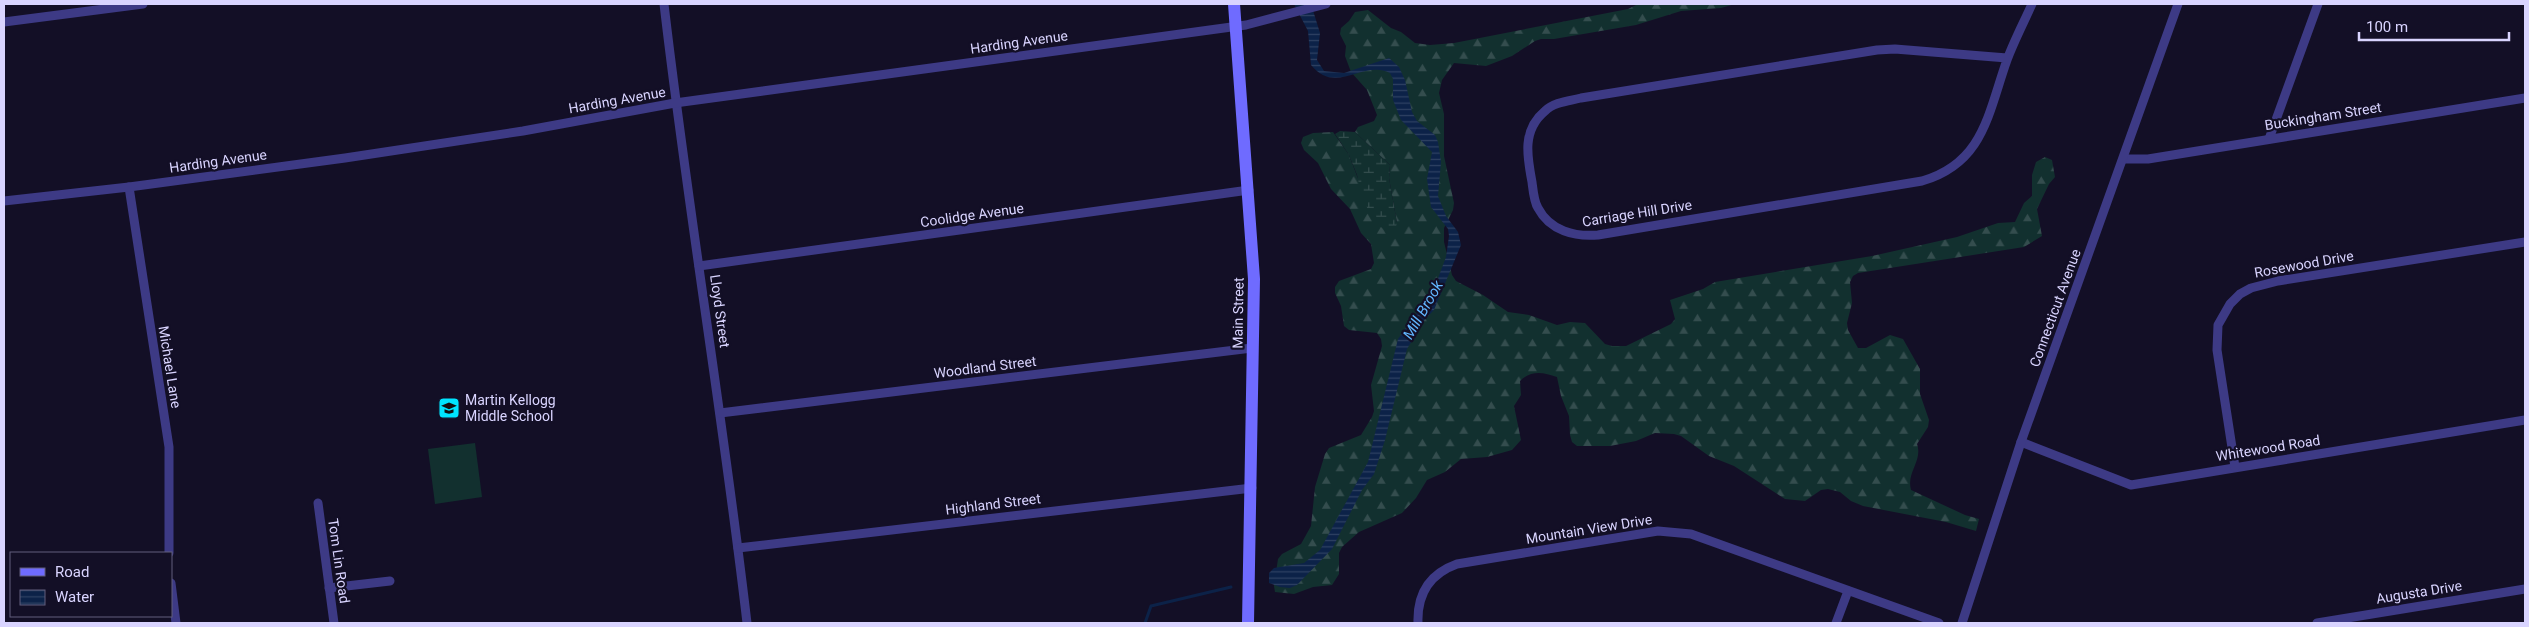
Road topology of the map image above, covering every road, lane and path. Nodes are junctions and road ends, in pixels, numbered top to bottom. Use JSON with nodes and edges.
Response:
{"nodes":[{"id":1,"x":143,"y":4,"type":"edge"},
{"id":2,"x":664,"y":4,"type":"edge"},
{"id":3,"x":1234,"y":4,"type":"edge"},
{"id":4,"x":1326,"y":4,"type":"edge"},
{"id":5,"x":2032,"y":4,"type":"edge"},
{"id":6,"x":2178,"y":4,"type":"edge"},
{"id":7,"x":2318,"y":4,"type":"edge"},
{"id":8,"x":4,"y":22,"type":"edge"},
{"id":9,"x":1236,"y":26,"type":"junction"},
{"id":10,"x":2007,"y":58,"type":"junction"},
{"id":11,"x":2525,"y":98,"type":"edge"},
{"id":12,"x":675,"y":103,"type":"junction"},
{"id":13,"x":2269,"y":139,"type":"junction"},
{"id":14,"x":2124,"y":158,"type":"junction"},
{"id":15,"x":129,"y":187,"type":"junction"},
{"id":16,"x":1249,"y":190,"type":"junction"},
{"id":17,"x":4,"y":201,"type":"edge"},
{"id":18,"x":2525,"y":242,"type":"edge"},
{"id":19,"x":699,"y":266,"type":"junction"},
{"id":20,"x":1252,"y":348,"type":"junction"},
{"id":21,"x":720,"y":413,"type":"junction"},
{"id":22,"x":2525,"y":420,"type":"edge"},
{"id":23,"x":2021,"y":442,"type":"junction"},
{"id":24,"x":2235,"y":467,"type":"junction"},
{"id":25,"x":1252,"y":488,"type":"junction"},
{"id":26,"x":318,"y":503,"type":"dead end"},
{"id":27,"x":738,"y":548,"type":"junction"},
{"id":28,"x":168,"y":552,"type":"edge"},
{"id":29,"x":390,"y":581,"type":"dead end"},
{"id":30,"x":329,"y":588,"type":"junction"},
{"id":31,"x":2525,"y":589,"type":"edge"},
{"id":32,"x":172,"y":591,"type":"edge"},
{"id":33,"x":1848,"y":591,"type":"junction"},
{"id":34,"x":176,"y":623,"type":"edge"},
{"id":35,"x":334,"y":623,"type":"edge"},
{"id":36,"x":747,"y":623,"type":"edge"},
{"id":37,"x":1248,"y":623,"type":"edge"},
{"id":38,"x":1418,"y":623,"type":"edge"},
{"id":39,"x":1836,"y":623,"type":"edge"},
{"id":40,"x":1939,"y":623,"type":"edge"},
{"id":41,"x":1962,"y":623,"type":"edge"},
{"id":42,"x":2316,"y":623,"type":"edge"}],
"edges":[{"from":1,"to":8,"type":"street"},
{"from":2,"to":12,"type":"street","name":"Lloyd Street"},
{"from":3,"to":9,"type":"main road","name":"Main Street"},
{"from":4,"to":9,"type":"street","name":"Harding Avenue"},
{"from":5,"to":10,"type":"street","name":"Carriage Hill Drive"},
{"from":6,"to":14,"type":"street","name":"Connecticut Avenue"},
{"from":7,"to":13,"type":"street"},
{"from":9,"to":12,"type":"street","name":"Harding Avenue"},
{"from":9,"to":16,"type":"main road","name":"Main Street"},
{"from":10,"to":10,"type":"street","name":"Carriage Hill Drive"},
{"from":11,"to":13,"type":"street","name":"Buckingham Street"},
{"from":12,"to":15,"type":"street","name":"Harding Avenue"},
{"from":12,"to":19,"type":"street","name":"Lloyd Street"},
{"from":13,"to":14,"type":"street","name":"Buckingham Street"},
{"from":14,"to":23,"type":"street","name":"Connecticut Avenue"},
{"from":15,"to":17,"type":"street","name":"Harding Avenue"},
{"from":15,"to":28,"type":"street","name":"Michael Lane"},
{"from":16,"to":19,"type":"street","name":"Coolidge Avenue"},
{"from":16,"to":20,"type":"main road","name":"Main Street"},
{"from":18,"to":24,"type":"street","name":"Rosewood Drive"},
{"from":19,"to":21,"type":"street","name":"Lloyd Street"},
{"from":20,"to":21,"type":"street","name":"Woodland Street"},
{"from":20,"to":25,"type":"main road","name":"Main Street"},
{"from":21,"to":27,"type":"street","name":"Lloyd Street"},
{"from":22,"to":24,"type":"street","name":"Whitewood Road"},
{"from":23,"to":24,"type":"street","name":"Whitewood Road"},
{"from":23,"to":41,"type":"street","name":"Connecticut Avenue"},
{"from":25,"to":27,"type":"street","name":"Highland Street"},
{"from":25,"to":37,"type":"main road","name":"Main Street"},
{"from":26,"to":30,"type":"street","name":"Tom Lin Road"},
{"from":27,"to":36,"type":"street","name":"Lloyd Street"},
{"from":29,"to":30,"type":"street"},
{"from":30,"to":35,"type":"street","name":"Tom Lin Road"},
{"from":31,"to":42,"type":"street","name":"Augusta Drive"},
{"from":32,"to":34,"type":"street"},
{"from":33,"to":38,"type":"street","name":"Mountain View Drive"},
{"from":33,"to":39,"type":"street"},
{"from":33,"to":40,"type":"street","name":"Mountain View Drive"}]}
